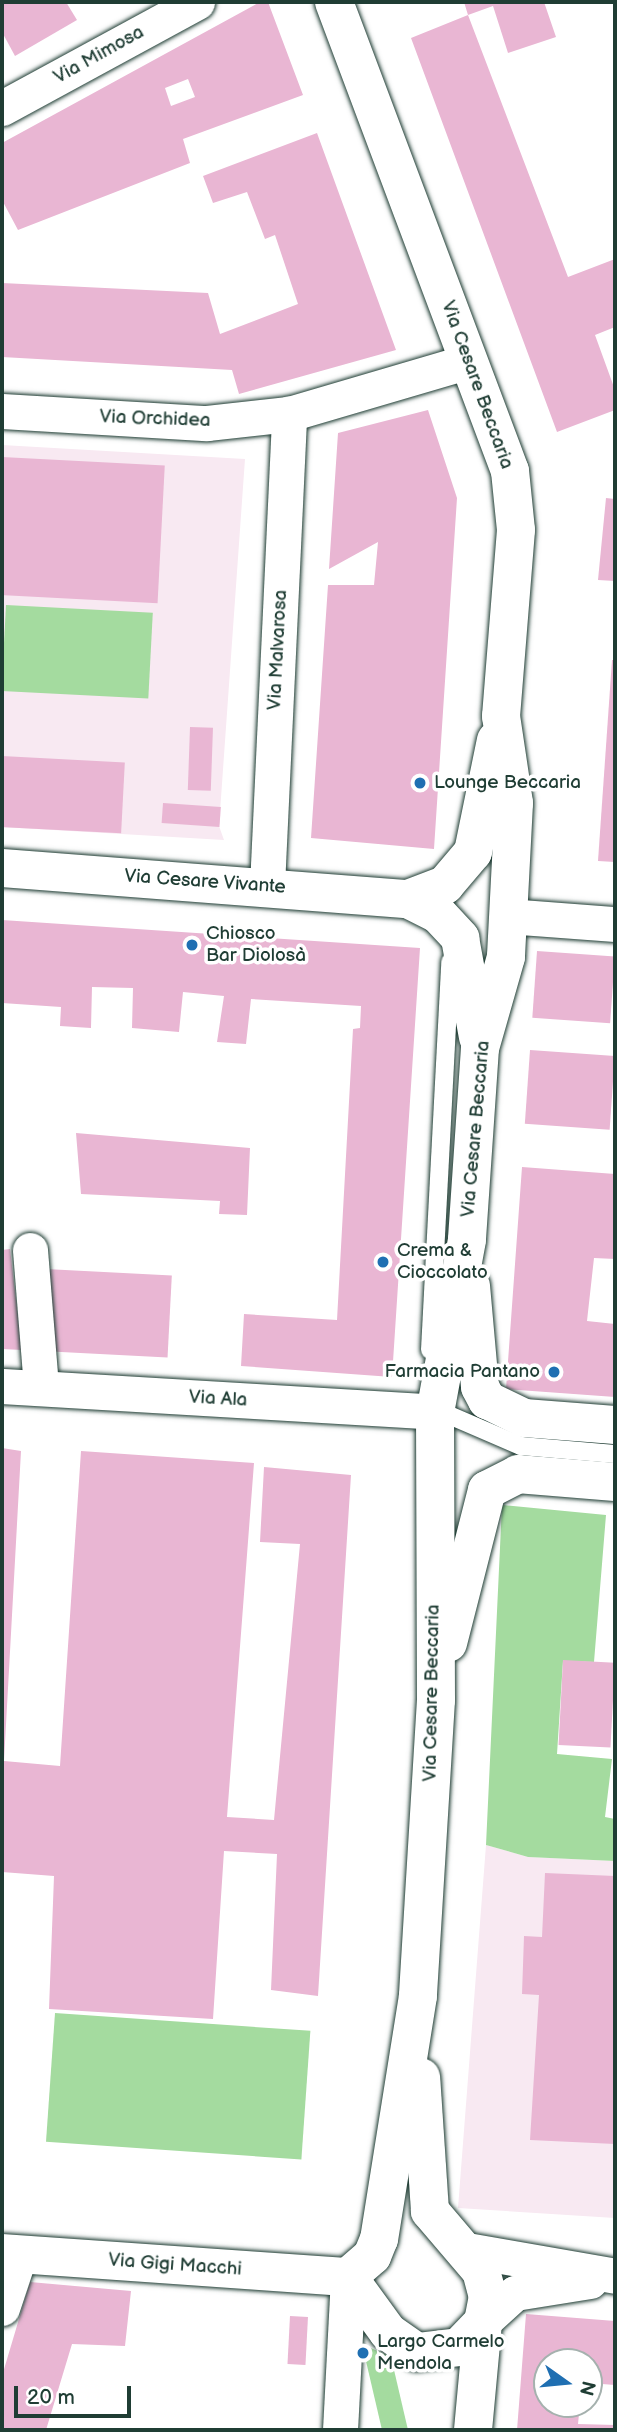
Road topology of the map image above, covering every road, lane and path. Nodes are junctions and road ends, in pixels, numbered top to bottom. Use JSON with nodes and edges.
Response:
{"nodes":[{"id":1,"x":197,"y":2,"type":"edge"},
{"id":2,"x":334,"y":2,"type":"edge"},
{"id":3,"x":2,"y":108,"type":"edge"},
{"id":4,"x":469,"y":361,"type":"junction"},
{"id":5,"x":2,"y":411,"type":"edge"},
{"id":6,"x":289,"y":414,"type":"junction"},
{"id":7,"x":501,"y":716,"type":"junction"},
{"id":8,"x":2,"y":868,"type":"edge"},
{"id":9,"x":459,"y":875,"type":"junction"},
{"id":10,"x":267,"y":886,"type":"junction"},
{"id":11,"x":408,"y":899,"type":"junction"},
{"id":12,"x":508,"y":916,"type":"junction"},
{"id":13,"x":615,"y":924,"type":"edge"},
{"id":14,"x":452,"y":925,"type":"junction"},
{"id":15,"x":480,"y":1048,"type":"junction"},
{"id":16,"x":467,"y":1240,"type":"junction"},
{"id":17,"x":30,"y":1250,"type":"dead end"},
{"id":18,"x":2,"y":1386,"type":"edge"},
{"id":19,"x":41,"y":1388,"type":"junction"},
{"id":20,"x":435,"y":1412,"type":"junction"},
{"id":21,"x":615,"y":1425,"type":"edge"},
{"id":22,"x":615,"y":1454,"type":"edge"},
{"id":23,"x":615,"y":1482,"type":"edge"},
{"id":24,"x":436,"y":1700,"type":"junction"},
{"id":25,"x":418,"y":1996,"type":"junction"},
{"id":26,"x":461,"y":2249,"type":"junction"},
{"id":27,"x":11,"y":2253,"type":"edge"},
{"id":28,"x":348,"y":2277,"type":"junction"},
{"id":29,"x":615,"y":2278,"type":"edge"},
{"id":30,"x":2,"y":2308,"type":"edge"},
{"id":31,"x":484,"y":2322,"type":"junction"},
{"id":32,"x":340,"y":2430,"type":"edge"},
{"id":33,"x":473,"y":2430,"type":"edge"}],
"edges":[{"from":1,"to":3,"type":"street","name":"Via Mimosa"},
{"from":2,"to":4,"type":"main road","name":"Via Cesare Beccaria"},
{"from":4,"to":6,"type":"street","name":"Via Orchidea"},
{"from":4,"to":7,"type":"main road","name":"Via Cesare Beccaria"},
{"from":5,"to":6,"type":"street","name":"Via Orchidea"},
{"from":6,"to":10,"type":"street","name":"Via Malvarosa"},
{"from":7,"to":9,"type":"main road"},
{"from":7,"to":12,"type":"main road","name":"Via Cesare Beccaria"},
{"from":8,"to":10,"type":"main road","name":"Via Cesare Vivante"},
{"from":9,"to":11,"type":"main road"},
{"from":9,"to":14,"type":"lane"},
{"from":10,"to":11,"type":"main road","name":"Via Cesare Vivante"},
{"from":11,"to":14,"type":"main road"},
{"from":12,"to":13,"type":"street"},
{"from":12,"to":15,"type":"main road","name":"Via Cesare Beccaria"},
{"from":14,"to":15,"type":"main road"},
{"from":14,"to":20,"type":"lane"},
{"from":15,"to":16,"type":"main road","name":"Via Cesare Beccaria"},
{"from":16,"to":20,"type":"main road","name":"Via Cesare Beccaria"},
{"from":16,"to":21,"type":"main road"},
{"from":17,"to":19,"type":"street"},
{"from":18,"to":19,"type":"street","name":"Via Ala"},
{"from":19,"to":20,"type":"street","name":"Via Ala"},
{"from":20,"to":22,"type":"lane"},
{"from":20,"to":24,"type":"main road","name":"Via Cesare Beccaria"},
{"from":23,"to":24,"type":"main road"},
{"from":24,"to":25,"type":"main road","name":"Via Cesare Beccaria"},
{"from":25,"to":26,"type":"main road"},
{"from":25,"to":28,"type":"main road"},
{"from":26,"to":29,"type":"street"},
{"from":26,"to":31,"type":"main road"},
{"from":27,"to":28,"type":"main road","name":"Via Gigi Macchi"},
{"from":27,"to":30,"type":"street"},
{"from":28,"to":31,"type":"main road"},
{"from":28,"to":32,"type":"street"},
{"from":29,"to":31,"type":"street"},
{"from":31,"to":33,"type":"main road"}]}
